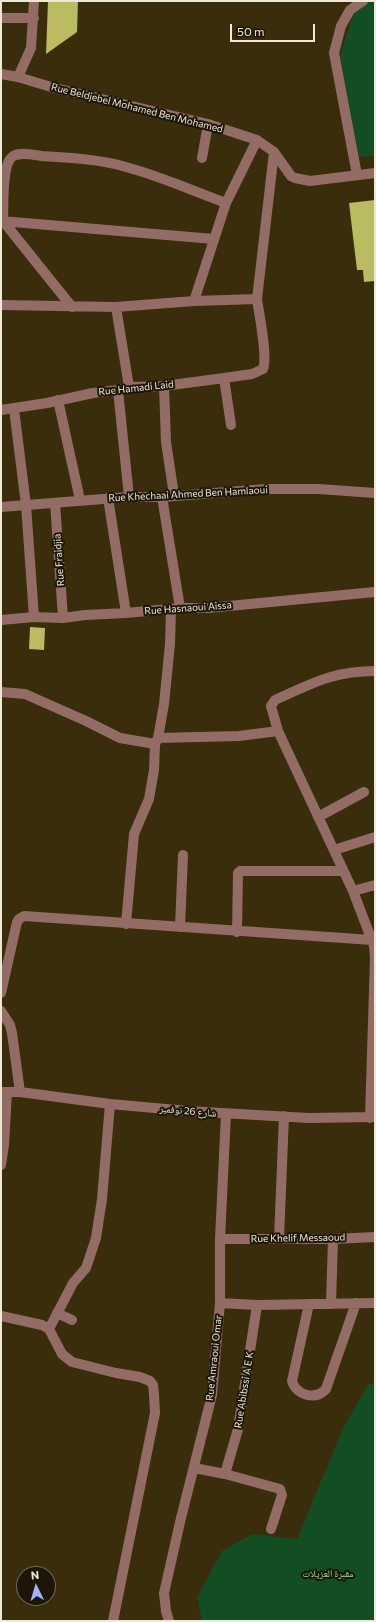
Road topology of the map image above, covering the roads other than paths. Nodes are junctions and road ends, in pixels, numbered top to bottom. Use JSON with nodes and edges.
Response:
{"nodes":[{"id":1,"x":34,"y":1,"type":"edge"},
{"id":2,"x":363,"y":1,"type":"edge"},
{"id":3,"x":1,"y":18,"type":"edge"},
{"id":4,"x":34,"y":18,"type":"junction"},
{"id":5,"x":1,"y":74,"type":"edge"},
{"id":6,"x":18,"y":77,"type":"junction"},
{"id":7,"x":208,"y":124,"type":"junction"},
{"id":8,"x":257,"y":140,"type":"junction"},
{"id":9,"x":274,"y":152,"type":"junction"},
{"id":10,"x":202,"y":158,"type":"dead end"},
{"id":11,"x":375,"y":173,"type":"edge"},
{"id":12,"x":357,"y":175,"type":"junction"},
{"id":13,"x":226,"y":203,"type":"junction"},
{"id":14,"x":2,"y":221,"type":"edge"},
{"id":15,"x":214,"y":239,"type":"junction"},
{"id":16,"x":257,"y":299,"type":"junction"},
{"id":17,"x":194,"y":301,"type":"junction"},
{"id":18,"x":1,"y":305,"type":"edge"},
{"id":19,"x":72,"y":307,"type":"junction"},
{"id":20,"x":116,"y":307,"type":"junction"},
{"id":21,"x":224,"y":378,"type":"junction"},
{"id":22,"x":164,"y":386,"type":"junction"},
{"id":23,"x":129,"y":387,"type":"junction"},
{"id":24,"x":118,"y":390,"type":"junction"},
{"id":25,"x":58,"y":400,"type":"junction"},
{"id":26,"x":14,"y":409,"type":"junction"},
{"id":27,"x":1,"y":410,"type":"edge"},
{"id":28,"x":231,"y":425,"type":"dead end"},
{"id":29,"x":375,"y":493,"type":"edge"},
{"id":30,"x":174,"y":495,"type":"junction"},
{"id":31,"x":162,"y":496,"type":"junction"},
{"id":32,"x":129,"y":497,"type":"junction"},
{"id":33,"x":108,"y":498,"type":"junction"},
{"id":34,"x":80,"y":500,"type":"junction"},
{"id":35,"x":55,"y":503,"type":"junction"},
{"id":36,"x":26,"y":505,"type":"junction"},
{"id":37,"x":1,"y":507,"type":"edge"},
{"id":38,"x":375,"y":592,"type":"edge"},
{"id":39,"x":175,"y":608,"type":"junction"},
{"id":40,"x":126,"y":613,"type":"junction"},
{"id":41,"x":34,"y":618,"type":"junction"},
{"id":42,"x":63,"y":618,"type":"junction"},
{"id":43,"x":1,"y":620,"type":"edge"},
{"id":44,"x":375,"y":671,"type":"edge"},
{"id":45,"x":1,"y":692,"type":"edge"},
{"id":46,"x":278,"y":731,"type":"junction"},
{"id":47,"x":157,"y":741,"type":"junction"},
{"id":48,"x":364,"y":792,"type":"dead end"},
{"id":49,"x":318,"y":817,"type":"junction"},
{"id":50,"x":375,"y":837,"type":"edge"},
{"id":51,"x":334,"y":850,"type":"junction"},
{"id":52,"x":183,"y":855,"type":"dead end"},
{"id":53,"x":343,"y":871,"type":"junction"},
{"id":54,"x":375,"y":885,"type":"edge"},
{"id":55,"x":353,"y":891,"type":"junction"},
{"id":56,"x":126,"y":924,"type":"junction"},
{"id":57,"x":180,"y":927,"type":"junction"},
{"id":58,"x":237,"y":932,"type":"junction"},
{"id":59,"x":372,"y":940,"type":"junction"},
{"id":60,"x":1,"y":993,"type":"edge"},
{"id":61,"x":1,"y":1011,"type":"edge"},
{"id":62,"x":4,"y":1092,"type":"edge"},
{"id":63,"x":20,"y":1092,"type":"junction"},
{"id":64,"x":110,"y":1104,"type":"junction"},
{"id":65,"x":226,"y":1114,"type":"junction"},
{"id":66,"x":284,"y":1116,"type":"junction"},
{"id":67,"x":372,"y":1118,"type":"edge"},
{"id":68,"x":1,"y":1165,"type":"edge"},
{"id":69,"x":375,"y":1237,"type":"edge"},
{"id":70,"x":220,"y":1239,"type":"junction"},
{"id":71,"x":278,"y":1239,"type":"junction"},
{"id":72,"x":334,"y":1239,"type":"junction"},
{"id":73,"x":220,"y":1303,"type":"junction"},
{"id":74,"x":356,"y":1303,"type":"junction"},
{"id":75,"x":375,"y":1303,"type":"edge"},
{"id":76,"x":309,"y":1304,"type":"junction"},
{"id":77,"x":331,"y":1304,"type":"junction"},
{"id":78,"x":257,"y":1305,"type":"junction"},
{"id":79,"x":57,"y":1313,"type":"junction"},
{"id":80,"x":1,"y":1316,"type":"edge"},
{"id":81,"x":72,"y":1320,"type":"dead end"},
{"id":82,"x":49,"y":1328,"type":"junction"},
{"id":83,"x":194,"y":1468,"type":"junction"},
{"id":84,"x":225,"y":1474,"type":"junction"},
{"id":85,"x":271,"y":1529,"type":"dead end"},
{"id":86,"x":113,"y":1621,"type":"edge"},
{"id":87,"x":169,"y":1621,"type":"edge"}],
"edges":[{"from":1,"to":4,"type":"street"},
{"from":2,"to":12,"type":"street"},
{"from":3,"to":4,"type":"street"},
{"from":4,"to":6,"type":"street"},
{"from":5,"to":6,"type":"street","name":"Rue Beldjebel Mohamed Ben Mohamed"},
{"from":6,"to":7,"type":"street","name":"Rue Beldjebel Mohamed Ben Mohamed"},
{"from":7,"to":8,"type":"street","name":"Rue Beldjebel Mohamed Ben Mohamed"},
{"from":7,"to":10,"type":"street"},
{"from":8,"to":9,"type":"street","name":"Rue Beldjebel Mohamed Ben Mohamed"},
{"from":8,"to":13,"type":"street"},
{"from":9,"to":12,"type":"street","name":"Rue Beldjebel Mohamed Ben Mohamed"},
{"from":9,"to":16,"type":"street"},
{"from":11,"to":12,"type":"street","name":"Rue Beldjebel Mohamed Ben Mohamed"},
{"from":13,"to":14,"type":"street"},
{"from":13,"to":15,"type":"street"},
{"from":14,"to":15,"type":"street"},
{"from":14,"to":19,"type":"street"},
{"from":15,"to":17,"type":"street"},
{"from":16,"to":17,"type":"street"},
{"from":16,"to":21,"type":"street","name":"Rue Hamadi Laid"},
{"from":17,"to":20,"type":"street"},
{"from":18,"to":19,"type":"street"},
{"from":19,"to":20,"type":"street"},
{"from":20,"to":23,"type":"street"},
{"from":21,"to":22,"type":"street","name":"Rue Hamadi Laid"},
{"from":21,"to":28,"type":"street"},
{"from":22,"to":23,"type":"street","name":"Rue Hamadi Laid"},
{"from":22,"to":30,"type":"street"},
{"from":23,"to":24,"type":"street","name":"Rue Hamadi Laid"},
{"from":24,"to":25,"type":"street","name":"Rue Hamadi Laid"},
{"from":24,"to":32,"type":"street"},
{"from":25,"to":26,"type":"street","name":"Rue Hamadi Laid"},
{"from":25,"to":34,"type":"street"},
{"from":26,"to":27,"type":"street","name":"Rue Hamadi Laid"},
{"from":26,"to":36,"type":"street"},
{"from":29,"to":30,"type":"street","name":"Rue Khechaai Ahmed Ben Hamlaoui"},
{"from":30,"to":31,"type":"street","name":"Rue Khechaai Ahmed Ben Hamlaoui"},
{"from":31,"to":32,"type":"street","name":"Rue Khechaai Ahmed Ben Hamlaoui"},
{"from":31,"to":39,"type":"street"},
{"from":32,"to":33,"type":"street","name":"Rue Khechaai Ahmed Ben Hamlaoui"},
{"from":33,"to":34,"type":"street","name":"Rue Khechaai Ahmed Ben Hamlaoui"},
{"from":33,"to":40,"type":"street"},
{"from":34,"to":35,"type":"street","name":"Rue Khechaai Ahmed Ben Hamlaoui"},
{"from":35,"to":36,"type":"street","name":"Rue Khechaai Ahmed Ben Hamlaoui"},
{"from":35,"to":42,"type":"street","name":"Rue Fraidjia"},
{"from":36,"to":37,"type":"street","name":"Rue Khechaai Ahmed Ben Hamlaoui"},
{"from":36,"to":41,"type":"street"},
{"from":38,"to":39,"type":"street","name":"Rue Hasnaoui Aissa"},
{"from":39,"to":40,"type":"street","name":"Rue Hasnaoui Aissa"},
{"from":39,"to":47,"type":"street"},
{"from":40,"to":42,"type":"street","name":"Rue Hasnaoui Aissa"},
{"from":41,"to":42,"type":"street","name":"Rue Hasnaoui Aissa"},
{"from":41,"to":43,"type":"street","name":"Rue Hasnaoui Aissa"},
{"from":44,"to":46,"type":"street"},
{"from":45,"to":47,"type":"street"},
{"from":46,"to":47,"type":"street"},
{"from":46,"to":49,"type":"street"},
{"from":47,"to":56,"type":"street"},
{"from":48,"to":49,"type":"street"},
{"from":49,"to":51,"type":"street"},
{"from":50,"to":51,"type":"street"},
{"from":51,"to":53,"type":"street"},
{"from":52,"to":57,"type":"street"},
{"from":53,"to":55,"type":"street"},
{"from":53,"to":58,"type":"street"},
{"from":54,"to":55,"type":"street"},
{"from":55,"to":59,"type":"street"},
{"from":56,"to":57,"type":"street"},
{"from":56,"to":60,"type":"street"},
{"from":57,"to":58,"type":"street"},
{"from":58,"to":59,"type":"street"},
{"from":59,"to":67,"type":"street"},
{"from":61,"to":63,"type":"street"},
{"from":62,"to":63,"type":"street","name":"شارع 26 نوفمبر"},
{"from":62,"to":68,"type":"street"},
{"from":63,"to":64,"type":"street","name":"شارع 26 نوفمبر"},
{"from":64,"to":65,"type":"street","name":"شارع 26 نوفمبر"},
{"from":64,"to":79,"type":"street"},
{"from":65,"to":66,"type":"street","name":"شارع 26 نوفمبر"},
{"from":65,"to":70,"type":"street","name":"Rue Amraoui Omar"},
{"from":66,"to":67,"type":"street","name":"شارع 26 نوفمبر"},
{"from":66,"to":71,"type":"street"},
{"from":69,"to":72,"type":"street","name":"Rue Khelif Messaoud"},
{"from":70,"to":71,"type":"street","name":"Rue Khelif Messaoud"},
{"from":70,"to":73,"type":"street","name":"Rue Amraoui Omar"},
{"from":71,"to":72,"type":"street","name":"Rue Khelif Messaoud"},
{"from":72,"to":77,"type":"street"},
{"from":73,"to":78,"type":"street"},
{"from":73,"to":83,"type":"street","name":"Rue Amraoui Omar"},
{"from":74,"to":75,"type":"street"},
{"from":74,"to":76,"type":"street"},
{"from":74,"to":77,"type":"street"},
{"from":76,"to":77,"type":"street"},
{"from":76,"to":78,"type":"street"},
{"from":78,"to":84,"type":"street","name":"Rue Abibssi A E K"},
{"from":79,"to":81,"type":"street"},
{"from":79,"to":82,"type":"street"},
{"from":80,"to":82,"type":"street"},
{"from":82,"to":86,"type":"street"},
{"from":83,"to":84,"type":"street"},
{"from":83,"to":87,"type":"street","name":"Rue Amraoui Omar"},
{"from":84,"to":85,"type":"street"}]}
